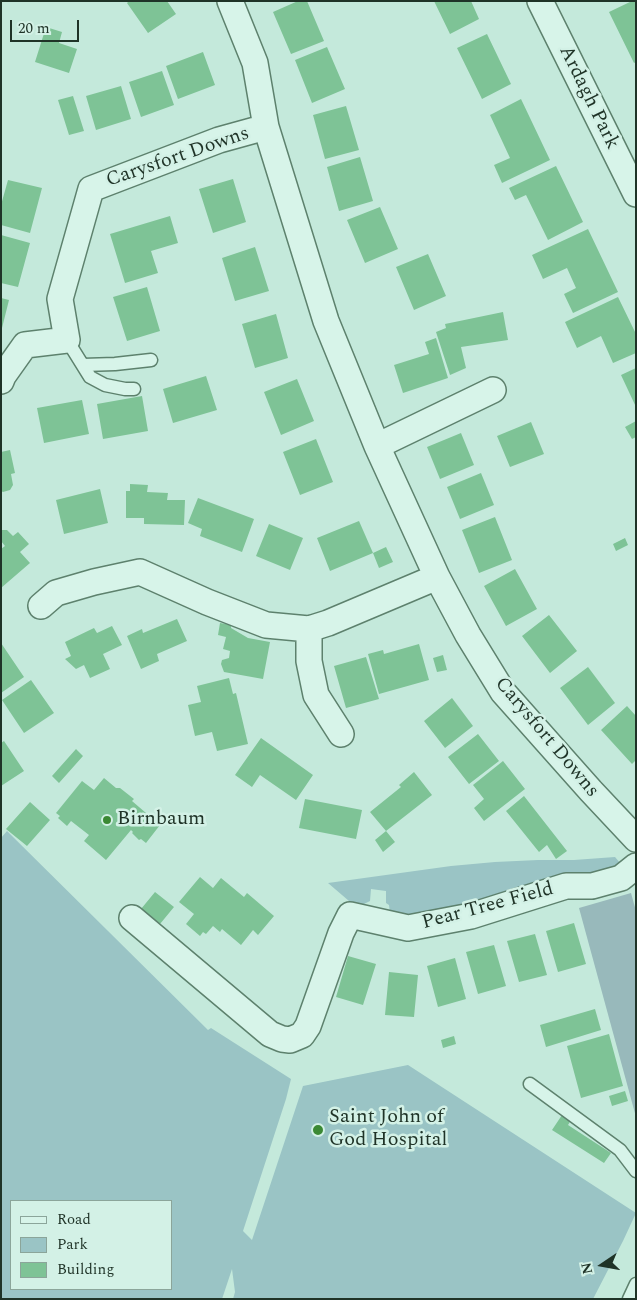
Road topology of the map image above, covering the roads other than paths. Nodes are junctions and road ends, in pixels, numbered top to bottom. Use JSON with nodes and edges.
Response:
{"nodes":[{"id":1,"x":230,"y":1,"type":"edge"},
{"id":2,"x":540,"y":1,"type":"edge"},
{"id":3,"x":266,"y":128,"type":"junction"},
{"id":4,"x":636,"y":194,"type":"edge"},
{"id":5,"x":67,"y":340,"type":"junction"},
{"id":6,"x":152,"y":360,"type":"dead end"},
{"id":7,"x":83,"y":365,"type":"junction"},
{"id":8,"x":1,"y":381,"type":"edge"},
{"id":9,"x":134,"y":388,"type":"dead end"},
{"id":10,"x":493,"y":390,"type":"dead end"},
{"id":11,"x":377,"y":446,"type":"junction"},
{"id":12,"x":437,"y":577,"type":"junction"},
{"id":13,"x":41,"y":606,"type":"dead end"},
{"id":14,"x":309,"y":629,"type":"junction"},
{"id":15,"x":341,"y":734,"type":"dead end"},
{"id":16,"x":636,"y":839,"type":"edge"},
{"id":17,"x":636,"y":866,"type":"edge"},
{"id":18,"x":132,"y":918,"type":"dead end"},
{"id":19,"x":530,"y":1084,"type":"dead end"},
{"id":20,"x":636,"y":1171,"type":"edge"},
{"id":21,"x":636,"y":1284,"type":"edge"},
{"id":22,"x":629,"y":1299,"type":"edge"}],
"edges":[{"from":1,"to":3,"type":"street","name":"Carysfort Downs"},
{"from":2,"to":4,"type":"street","name":"Ardagh Park"},
{"from":3,"to":5,"type":"street","name":"Carysfort Downs"},
{"from":3,"to":11,"type":"street","name":"Carysfort Downs"},
{"from":5,"to":7,"type":"lane"},
{"from":5,"to":8,"type":"street"},
{"from":6,"to":7,"type":"lane"},
{"from":7,"to":9,"type":"lane"},
{"from":10,"to":11,"type":"street"},
{"from":11,"to":12,"type":"street","name":"Carysfort Downs"},
{"from":12,"to":14,"type":"street"},
{"from":12,"to":16,"type":"street","name":"Carysfort Downs"},
{"from":13,"to":14,"type":"street"},
{"from":14,"to":15,"type":"street"},
{"from":17,"to":18,"type":"street","name":"Pear Tree Field"},
{"from":19,"to":20,"type":"lane"},
{"from":21,"to":22,"type":"lane"}]}
